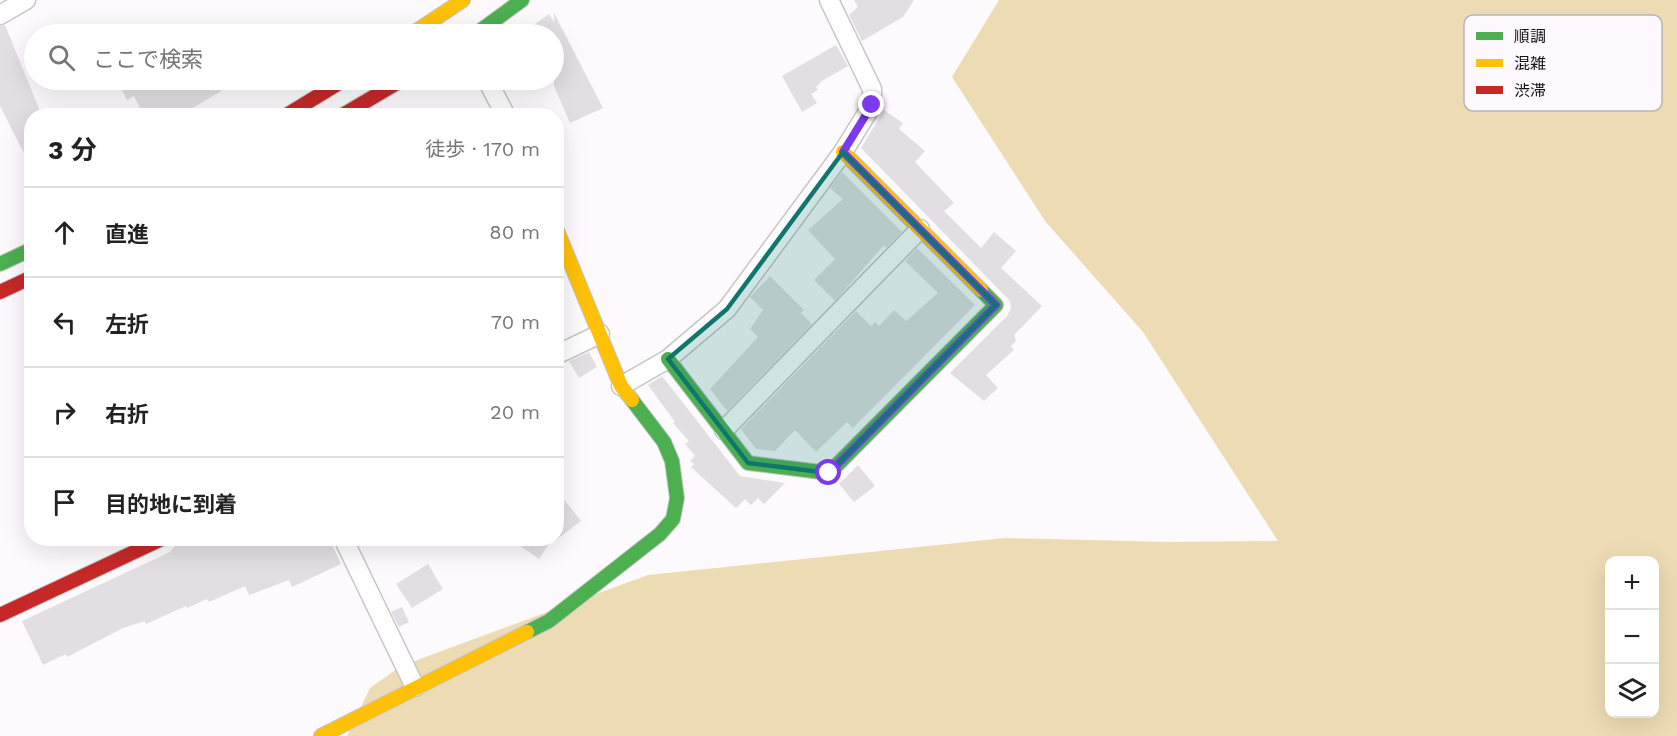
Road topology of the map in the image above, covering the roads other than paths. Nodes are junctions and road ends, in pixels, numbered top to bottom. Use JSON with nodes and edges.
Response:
{"nodes":[{"id":1,"x":26,"y":0,"type":"edge"},
{"id":2,"x":522,"y":0,"type":"edge"},
{"id":3,"x":829,"y":0,"type":"edge"},
{"id":4,"x":452,"y":3,"type":"edge"},
{"id":5,"x":0,"y":15,"type":"edge"},
{"id":6,"x":425,"y":24,"type":"edge"},
{"id":7,"x":459,"y":24,"type":"edge"},
{"id":8,"x":490,"y":24,"type":"edge"},
{"id":9,"x":328,"y":90,"type":"edge"},
{"id":10,"x":385,"y":90,"type":"edge"},
{"id":11,"x":492,"y":90,"type":"edge"},
{"id":12,"x":298,"y":108,"type":"edge"},
{"id":13,"x":355,"y":108,"type":"edge"},
{"id":14,"x":502,"y":108,"type":"edge"},
{"id":15,"x":843,"y":152,"type":"junction"},
{"id":16,"x":920,"y":229,"type":"junction"},
{"id":17,"x":564,"y":247,"type":"edge"},
{"id":18,"x":24,"y":253,"type":"edge"},
{"id":19,"x":0,"y":264,"type":"edge"},
{"id":20,"x":24,"y":281,"type":"edge"},
{"id":21,"x":0,"y":292,"type":"edge"},
{"id":22,"x":600,"y":334,"type":"junction"},
{"id":23,"x":564,"y":351,"type":"edge"},
{"id":24,"x":668,"y":359,"type":"junction"},
{"id":25,"x":621,"y":387,"type":"junction"},
{"id":26,"x":724,"y":430,"type":"junction"},
{"id":27,"x":147,"y":546,"type":"edge"},
{"id":28,"x":347,"y":546,"type":"edge"},
{"id":29,"x":0,"y":615,"type":"edge"},
{"id":30,"x":415,"y":687,"type":"junction"},
{"id":31,"x":321,"y":736,"type":"edge"}],
"edges":[{"from":1,"to":5,"type":"street"},
{"from":2,"to":8,"type":"main road"},
{"from":3,"to":15,"type":"street"},
{"from":4,"to":6,"type":"main road"},
{"from":4,"to":7,"type":"street"},
{"from":9,"to":12,"type":"main road"},
{"from":10,"to":13,"type":"main road"},
{"from":11,"to":14,"type":"street"},
{"from":15,"to":16,"type":"main road"},
{"from":15,"to":24,"type":"street"},
{"from":16,"to":26,"type":"street"},
{"from":16,"to":26,"type":"main road"},
{"from":17,"to":22,"type":"main road"},
{"from":18,"to":19,"type":"main road"},
{"from":20,"to":21,"type":"main road"},
{"from":22,"to":23,"type":"street"},
{"from":22,"to":25,"type":"main road"},
{"from":24,"to":25,"type":"street"},
{"from":24,"to":26,"type":"main road"},
{"from":25,"to":30,"type":"main road"},
{"from":27,"to":29,"type":"main road"},
{"from":28,"to":30,"type":"street"},
{"from":30,"to":31,"type":"main road"}]}
